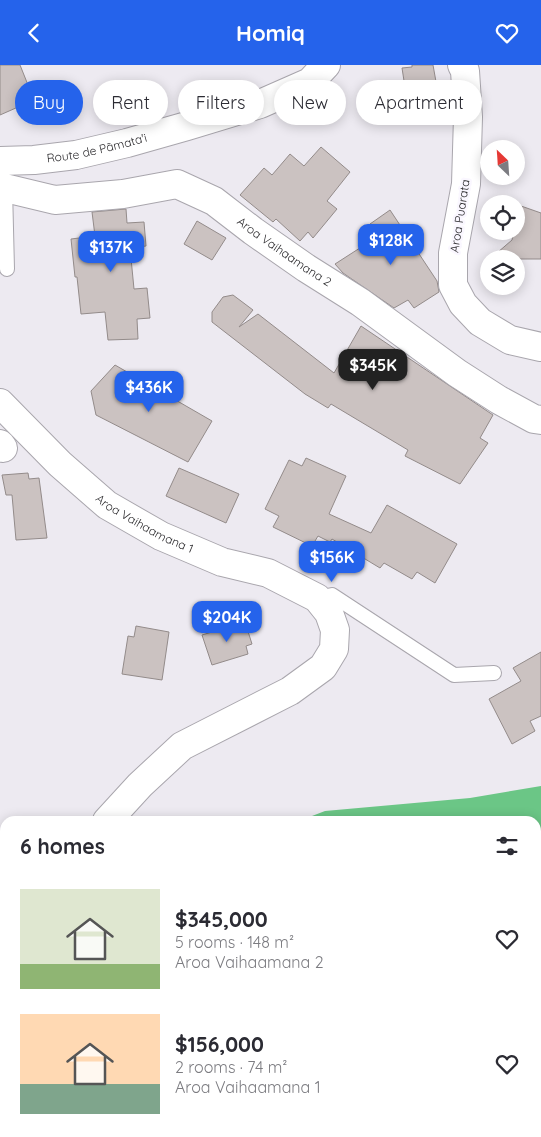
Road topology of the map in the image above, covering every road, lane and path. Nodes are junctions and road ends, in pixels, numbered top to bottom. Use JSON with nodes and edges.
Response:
{"nodes":[{"id":1,"x":326,"y":65,"type":"edge"},
{"id":2,"x":462,"y":65,"type":"edge"},
{"id":3,"x":0,"y":161,"type":"edge"},
{"id":4,"x":3,"y":186,"type":"edge"},
{"id":5,"x":8,"y":269,"type":"dead end"},
{"id":6,"x":541,"y":347,"type":"edge"},
{"id":7,"x":0,"y":403,"type":"edge"},
{"id":8,"x":541,"y":420,"type":"edge"},
{"id":9,"x":317,"y":598,"type":"junction"},
{"id":10,"x":494,"y":673,"type":"dead end"},
{"id":11,"x":112,"y":816,"type":"edge"}],
"edges":[{"from":1,"to":3,"type":"street","name":"Route de Pāmata'i"},
{"from":2,"to":6,"type":"street","name":"Aroa Puarata"},
{"from":4,"to":5,"type":"lane"},
{"from":4,"to":8,"type":"street","name":"Aroa Vaihaamana 2"},
{"from":7,"to":9,"type":"street","name":"Aroa Vaihaamana 1"},
{"from":9,"to":10,"type":"lane","name":"Aroa Vaihaamana 1"},
{"from":9,"to":11,"type":"street","name":"Aroa Vaihaamana 1"}]}
